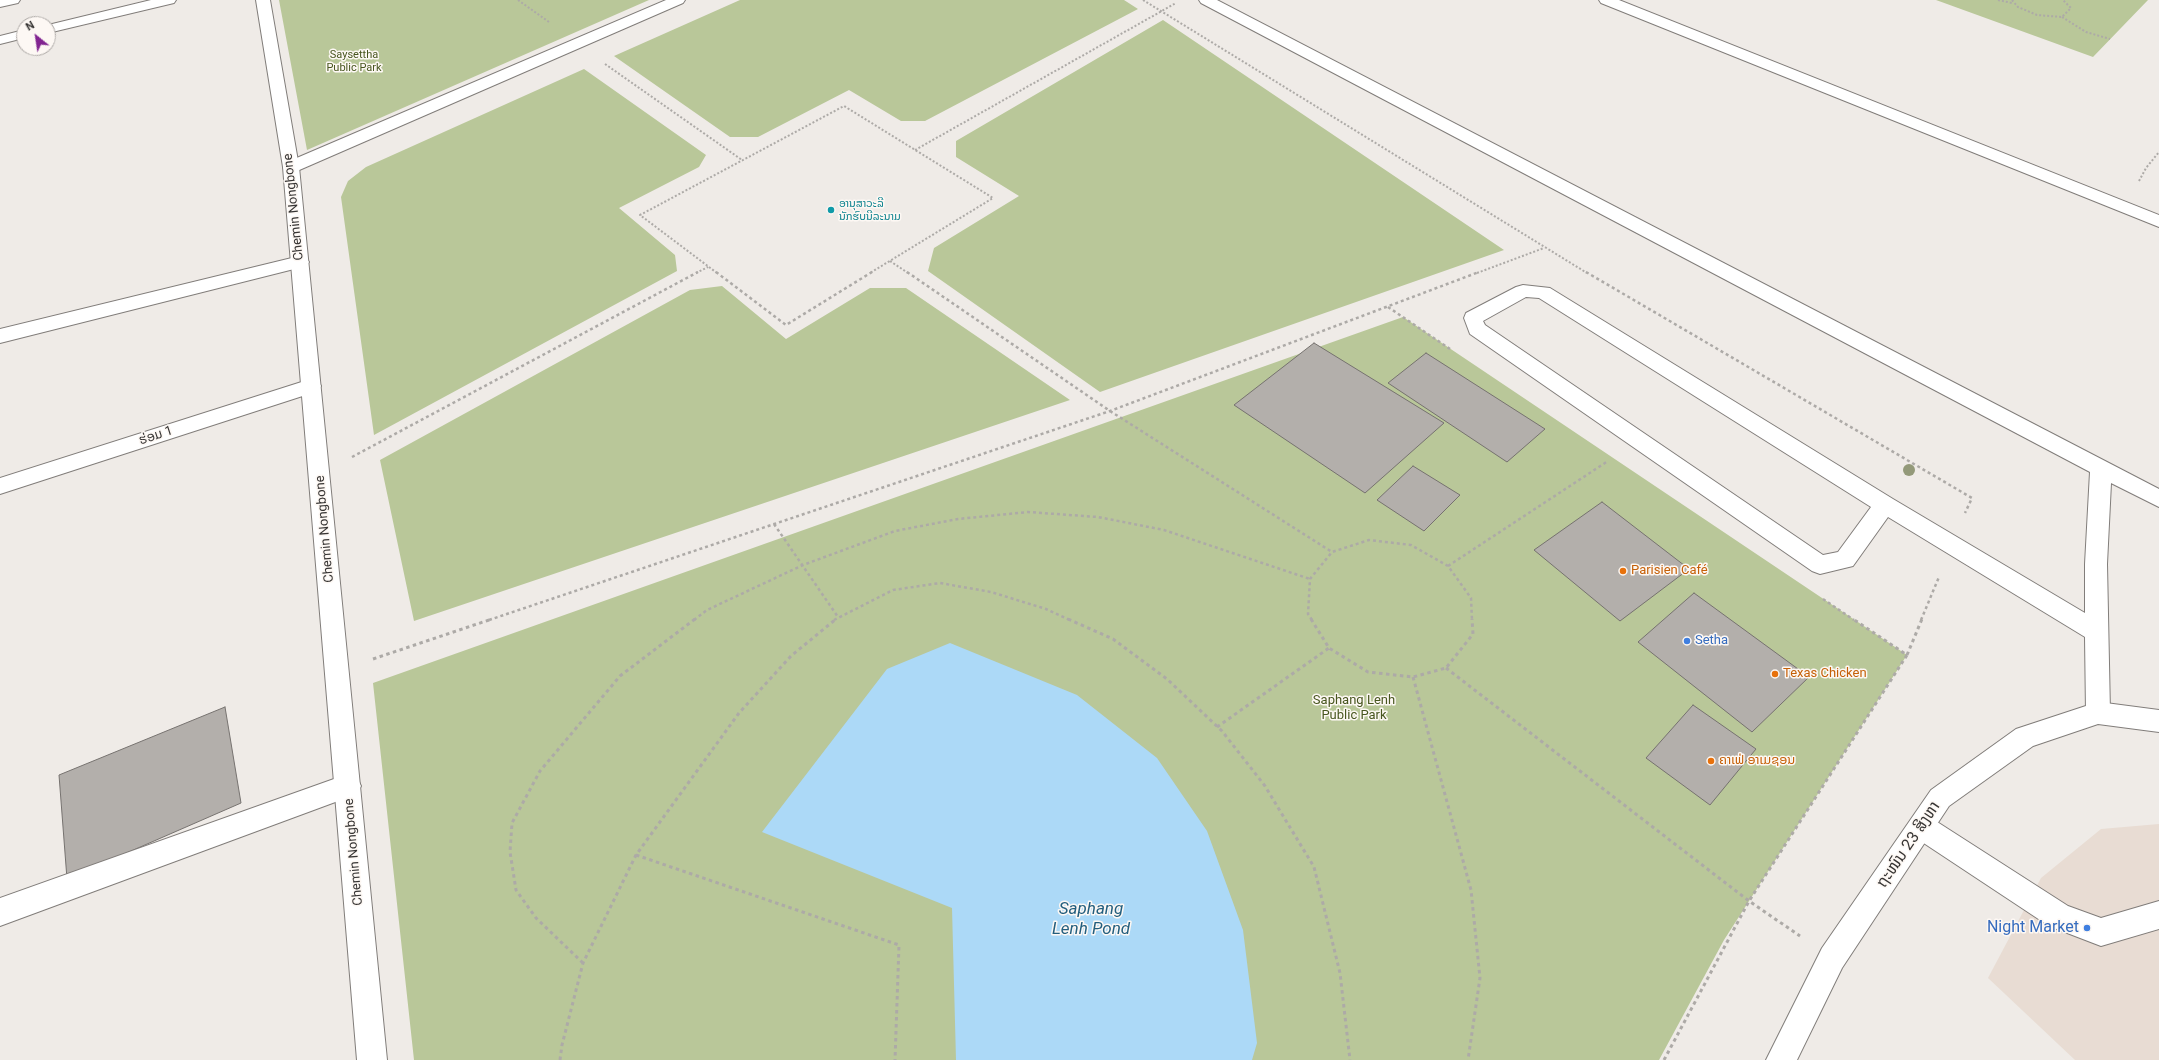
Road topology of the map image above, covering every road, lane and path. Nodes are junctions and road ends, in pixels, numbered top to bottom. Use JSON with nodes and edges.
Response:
{"nodes":[{"id":1,"x":13,"y":0,"type":"edge"},
{"id":2,"x":169,"y":0,"type":"edge"},
{"id":3,"x":263,"y":0,"type":"edge"},
{"id":4,"x":518,"y":0,"type":"edge"},
{"id":5,"x":678,"y":0,"type":"edge"},
{"id":6,"x":1181,"y":0,"type":"edge"},
{"id":7,"x":1206,"y":0,"type":"edge"},
{"id":8,"x":1606,"y":0,"type":"edge"},
{"id":9,"x":1998,"y":0,"type":"edge"},
{"id":10,"x":2063,"y":0,"type":"edge"},
{"id":11,"x":2012,"y":1,"type":"edge"},
{"id":12,"x":0,"y":3,"type":"edge"},
{"id":13,"x":540,"y":15,"type":"dead end"},
{"id":14,"x":2062,"y":17,"type":"junction"},
{"id":15,"x":56,"y":27,"type":"edge"},
{"id":16,"x":16,"y":36,"type":"edge"},
{"id":17,"x":0,"y":40,"type":"edge"},
{"id":18,"x":2110,"y":40,"type":"dead end"},
{"id":19,"x":576,"y":44,"type":"junction"},
{"id":20,"x":915,"y":150,"type":"junction"},
{"id":21,"x":742,"y":160,"type":"junction"},
{"id":22,"x":291,"y":167,"type":"junction"},
{"id":23,"x":2159,"y":221,"type":"edge"},
{"id":24,"x":1544,"y":248,"type":"dead end"},
{"id":25,"x":890,"y":261,"type":"junction"},
{"id":26,"x":300,"y":262,"type":"junction"},
{"id":27,"x":708,"y":266,"type":"junction"},
{"id":28,"x":1387,"y":307,"type":"junction"},
{"id":29,"x":0,"y":336,"type":"edge"},
{"id":30,"x":1453,"y":351,"type":"dead end"},
{"id":31,"x":311,"y":386,"type":"junction"},
{"id":32,"x":1110,"y":411,"type":"junction"},
{"id":33,"x":1637,"y":438,"type":"junction"},
{"id":34,"x":2100,"y":468,"type":"junction"},
{"id":35,"x":320,"y":475,"type":"junction"},
{"id":36,"x":0,"y":486,"type":"edge"},
{"id":37,"x":2159,"y":499,"type":"edge"},
{"id":38,"x":1886,"y":505,"type":"junction"},
{"id":39,"x":774,"y":524,"type":"junction"},
{"id":40,"x":1332,"y":552,"type":"junction"},
{"id":41,"x":803,"y":565,"type":"junction"},
{"id":42,"x":1448,"y":566,"type":"junction"},
{"id":43,"x":1310,"y":579,"type":"junction"},
{"id":44,"x":1822,"y":598,"type":"dead end"},
{"id":45,"x":838,"y":617,"type":"junction"},
{"id":46,"x":2097,"y":632,"type":"junction"},
{"id":47,"x":1329,"y":648,"type":"junction"},
{"id":48,"x":1446,"y":668,"type":"junction"},
{"id":49,"x":338,"y":671,"type":"junction"},
{"id":50,"x":1413,"y":678,"type":"junction"},
{"id":51,"x":2098,"y":713,"type":"junction"},
{"id":52,"x":2159,"y":720,"type":"edge"},
{"id":53,"x":1217,"y":727,"type":"junction"},
{"id":54,"x":348,"y":786,"type":"junction"},
{"id":55,"x":1922,"y":827,"type":"junction"},
{"id":56,"x":636,"y":855,"type":"junction"},
{"id":57,"x":1749,"y":901,"type":"junction"},
{"id":58,"x":0,"y":912,"type":"edge"},
{"id":59,"x":2159,"y":915,"type":"edge"},
{"id":60,"x":1832,"y":958,"type":"junction"},
{"id":61,"x":583,"y":963,"type":"junction"},
{"id":62,"x":1666,"y":1059,"type":"edge"},
{"id":63,"x":372,"y":1060,"type":"edge"},
{"id":64,"x":560,"y":1060,"type":"edge"},
{"id":65,"x":895,"y":1060,"type":"edge"},
{"id":66,"x":1350,"y":1060,"type":"edge"},
{"id":67,"x":1468,"y":1060,"type":"edge"},
{"id":68,"x":1781,"y":1060,"type":"edge"}],
"edges":[{"from":1,"to":12,"type":"street"},
{"from":2,"to":15,"type":"street"},
{"from":3,"to":22,"type":"street","name":"Chemin Nongbone"},
{"from":4,"to":13,"type":"path"},
{"from":5,"to":19,"type":"street"},
{"from":6,"to":20,"type":"path"},
{"from":7,"to":34,"type":"street"},
{"from":8,"to":23,"type":"street"},
{"from":9,"to":11,"type":"path"},
{"from":10,"to":14,"type":"path"},
{"from":11,"to":14,"type":"path"},
{"from":14,"to":18,"type":"path"},
{"from":16,"to":17,"type":"street"},
{"from":19,"to":21,"type":"path"},
{"from":19,"to":22,"type":"street"},
{"from":20,"to":21,"type":"path"},
{"from":20,"to":25,"type":"path"},
{"from":21,"to":27,"type":"path"},
{"from":22,"to":26,"type":"street","name":"Chemin Nongbone"},
{"from":24,"to":28,"type":"path"},
{"from":25,"to":27,"type":"path"},
{"from":25,"to":32,"type":"path"},
{"from":26,"to":29,"type":"street"},
{"from":26,"to":31,"type":"street","name":"Chemin Nongbone"},
{"from":27,"to":35,"type":"path"},
{"from":28,"to":30,"type":"path"},
{"from":28,"to":32,"type":"path"},
{"from":31,"to":35,"type":"street","name":"Chemin Nongbone"},
{"from":31,"to":36,"type":"street","name":"ຮ່ອມ 1"},
{"from":32,"to":39,"type":"path"},
{"from":32,"to":40,"type":"path"},
{"from":33,"to":38,"type":"street"},
{"from":33,"to":38,"type":"street"},
{"from":33,"to":42,"type":"path"},
{"from":34,"to":37,"type":"street"},
{"from":34,"to":46,"type":"street"},
{"from":35,"to":49,"type":"street","name":"Chemin Nongbone"},
{"from":38,"to":46,"type":"street"},
{"from":39,"to":41,"type":"path"},
{"from":39,"to":49,"type":"path"},
{"from":40,"to":42,"type":"path"},
{"from":40,"to":43,"type":"path"},
{"from":41,"to":43,"type":"path"},
{"from":41,"to":45,"type":"path"},
{"from":41,"to":61,"type":"path"},
{"from":42,"to":48,"type":"path"},
{"from":43,"to":47,"type":"path"},
{"from":44,"to":57,"type":"path"},
{"from":45,"to":53,"type":"path"},
{"from":45,"to":56,"type":"path"},
{"from":46,"to":51,"type":"street"},
{"from":47,"to":50,"type":"path"},
{"from":47,"to":53,"type":"path"},
{"from":48,"to":50,"type":"path"},
{"from":48,"to":57,"type":"path"},
{"from":49,"to":54,"type":"street","name":"Chemin Nongbone"},
{"from":50,"to":67,"type":"path"},
{"from":51,"to":52,"type":"street","name":"ຖະໜົນ 23 ສິງຫາ"},
{"from":51,"to":55,"type":"street","name":"ຖະໜົນ 23 ສິງຫາ"},
{"from":53,"to":66,"type":"path"},
{"from":54,"to":58,"type":"street"},
{"from":54,"to":63,"type":"street","name":"Chemin Nongbone"},
{"from":55,"to":59,"type":"street"},
{"from":55,"to":60,"type":"street","name":"ຖະໜົນ 23 ສິງຫາ"},
{"from":56,"to":61,"type":"path"},
{"from":56,"to":65,"type":"path"},
{"from":57,"to":60,"type":"path"},
{"from":57,"to":62,"type":"path"},
{"from":60,"to":68,"type":"street","name":"ຖະໜົນ 23 ສິງຫາ"},
{"from":61,"to":64,"type":"path"}]}
